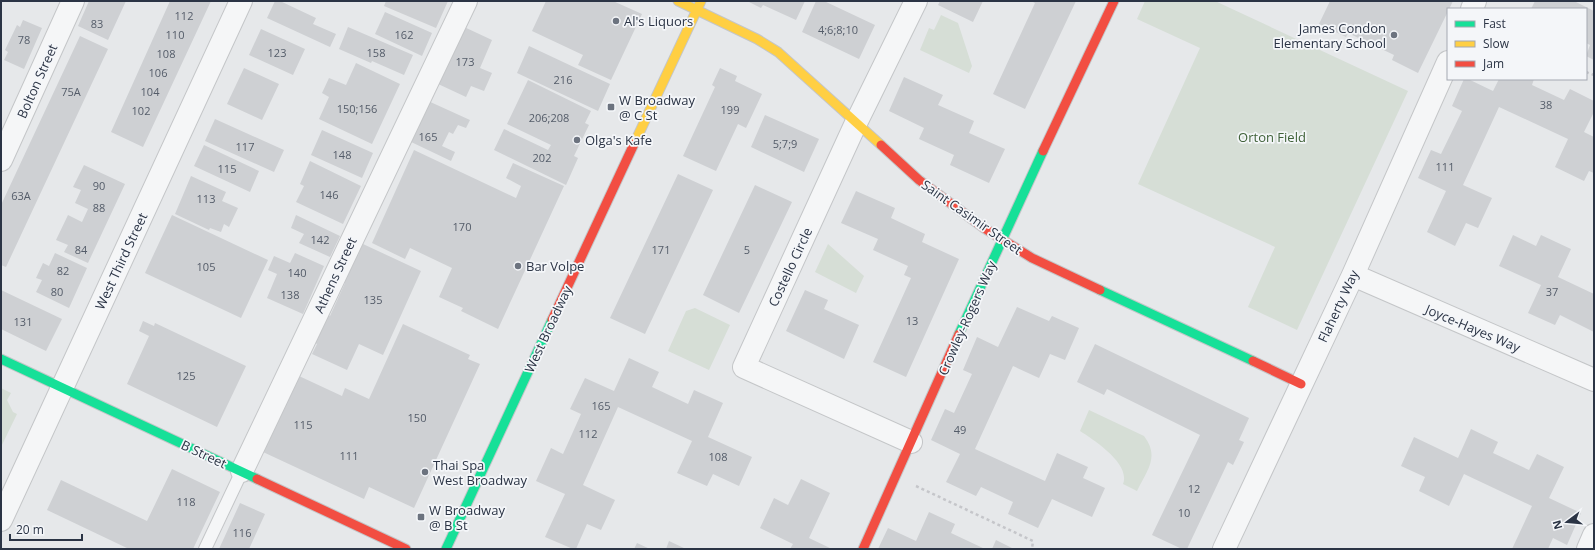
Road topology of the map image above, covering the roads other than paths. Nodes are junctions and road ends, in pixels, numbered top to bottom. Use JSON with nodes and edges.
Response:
{"nodes":[{"id":1,"x":73,"y":1,"type":"edge"},
{"id":2,"x":241,"y":1,"type":"edge"},
{"id":3,"x":466,"y":1,"type":"edge"},
{"id":4,"x":678,"y":1,"type":"edge"},
{"id":5,"x":701,"y":1,"type":"edge"},
{"id":6,"x":916,"y":1,"type":"edge"},
{"id":7,"x":1114,"y":1,"type":"edge"},
{"id":8,"x":698,"y":10,"type":"junction"},
{"id":9,"x":1447,"y":64,"type":"edge"},
{"id":10,"x":856,"y":123,"type":"junction"},
{"id":11,"x":1,"y":160,"type":"edge"},
{"id":12,"x":1001,"y":240,"type":"junction"},
{"id":13,"x":1353,"y":275,"type":"junction"},
{"id":14,"x":1,"y":359,"type":"edge"},
{"id":15,"x":1594,"y":380,"type":"edge"},
{"id":16,"x":1301,"y":384,"type":"junction"},
{"id":17,"x":63,"y":388,"type":"junction"},
{"id":18,"x":912,"y":442,"type":"junction"},
{"id":19,"x":242,"y":471,"type":"junction"},
{"id":20,"x":1,"y":520,"type":"edge"},
{"id":21,"x":1594,"y":535,"type":"edge"},
{"id":22,"x":205,"y":549,"type":"edge"},
{"id":23,"x":406,"y":549,"type":"edge"},
{"id":24,"x":446,"y":549,"type":"edge"},
{"id":25,"x":863,"y":549,"type":"edge"},
{"id":26,"x":1224,"y":549,"type":"edge"},
{"id":27,"x":1588,"y":549,"type":"edge"}],
"edges":[{"from":1,"to":11,"type":"street","name":"Bolton Street"},
{"from":2,"to":17,"type":"street","name":"West Third Street"},
{"from":3,"to":19,"type":"street","name":"Athens Street"},
{"from":4,"to":8,"type":"street","name":"Saint Casimir Street"},
{"from":5,"to":8,"type":"street","name":"West Broadway"},
{"from":6,"to":10,"type":"street","name":"Costello Circle"},
{"from":7,"to":12,"type":"street","name":"Crowley-Rogers Way"},
{"from":8,"to":10,"type":"street","name":"Saint Casimir Street"},
{"from":8,"to":24,"type":"street","name":"West Broadway"},
{"from":9,"to":13,"type":"street","name":"Flaherty Way"},
{"from":10,"to":12,"type":"street","name":"Saint Casimir Street"},
{"from":10,"to":18,"type":"street","name":"Costello Circle"},
{"from":12,"to":16,"type":"street","name":"Saint Casimir Street"},
{"from":12,"to":18,"type":"street","name":"Crowley-Rogers Way"},
{"from":13,"to":15,"type":"street","name":"Joyce-Hayes Way"},
{"from":13,"to":16,"type":"street","name":"Flaherty Way"},
{"from":14,"to":17,"type":"street","name":"B Street"},
{"from":16,"to":26,"type":"street","name":"Flaherty Way"},
{"from":17,"to":19,"type":"street","name":"B Street"},
{"from":17,"to":20,"type":"street","name":"West Third Street"},
{"from":18,"to":25,"type":"street","name":"Crowley-Rogers Way"},
{"from":19,"to":22,"type":"lane","name":"Athens Street"},
{"from":19,"to":23,"type":"street","name":"B Street"},
{"from":21,"to":27,"type":"street"}]}
